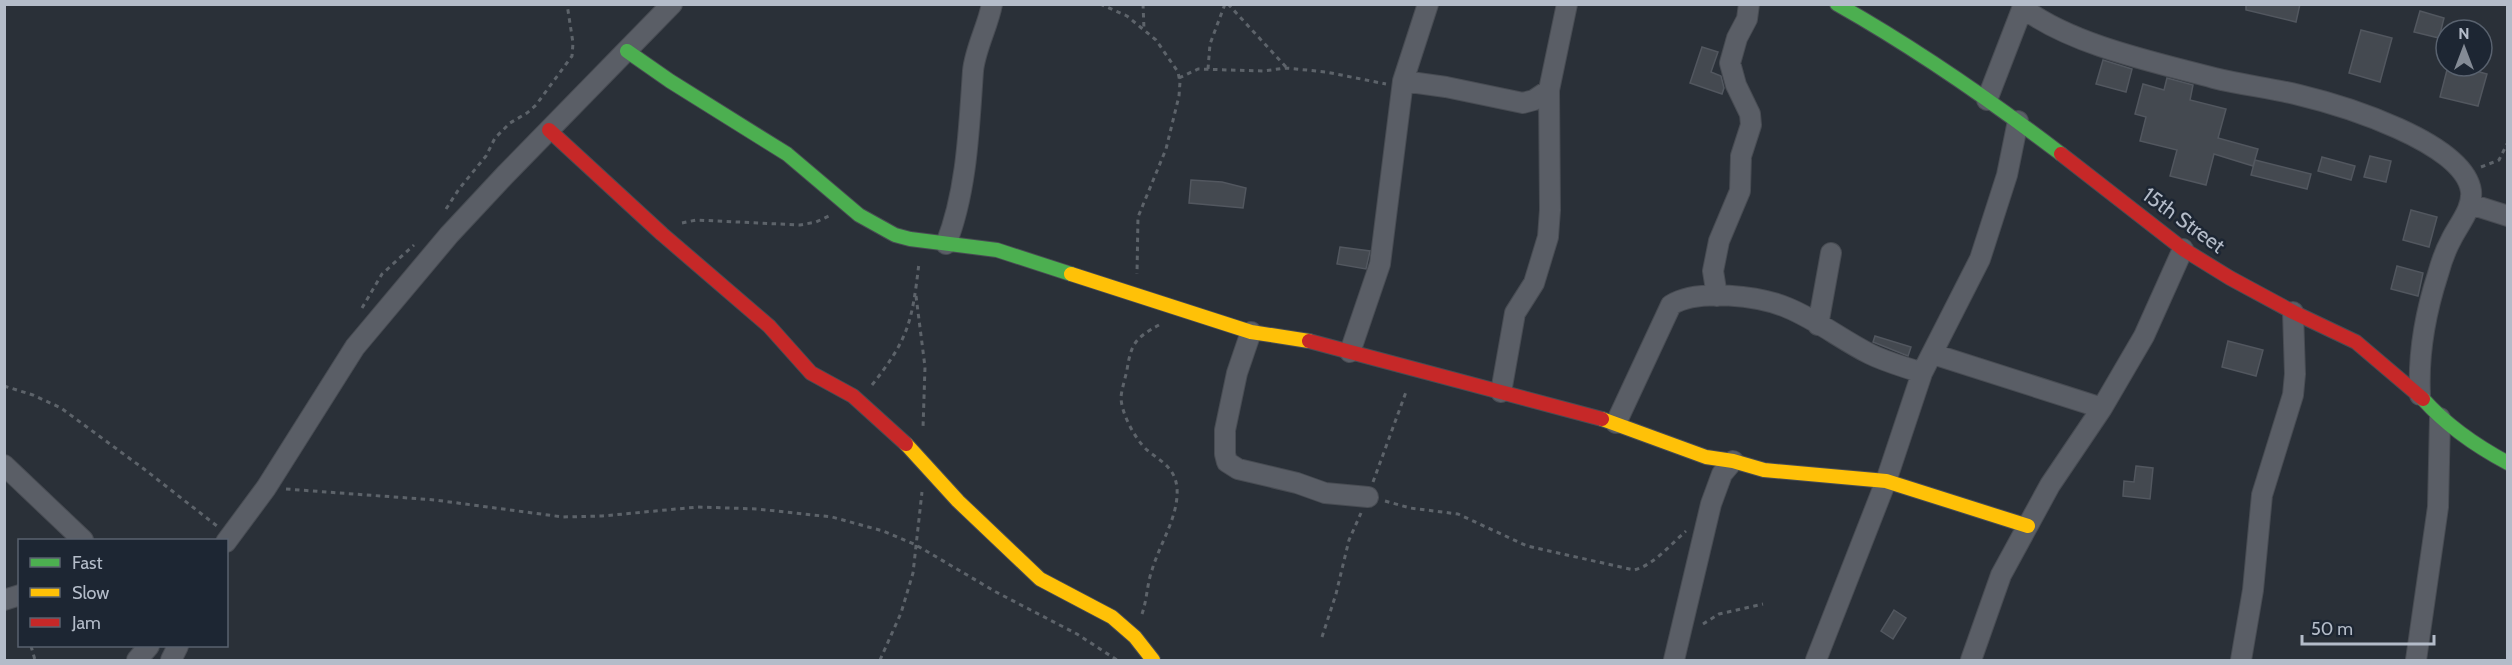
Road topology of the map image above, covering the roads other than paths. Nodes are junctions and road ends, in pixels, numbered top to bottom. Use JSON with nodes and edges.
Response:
{"nodes":[{"id":1,"x":672,"y":4,"type":"edge"},
{"id":2,"x":992,"y":4,"type":"edge"},
{"id":3,"x":1428,"y":4,"type":"edge"},
{"id":4,"x":1567,"y":4,"type":"edge"},
{"id":5,"x":1749,"y":4,"type":"edge"},
{"id":6,"x":1837,"y":4,"type":"edge"},
{"id":7,"x":2024,"y":6,"type":"edge"},
{"id":8,"x":627,"y":51,"type":"junction"},
{"id":9,"x":1403,"y":84,"type":"junction"},
{"id":10,"x":1549,"y":90,"type":"junction"},
{"id":11,"x":1987,"y":100,"type":"junction"},
{"id":12,"x":2018,"y":121,"type":"junction"},
{"id":13,"x":549,"y":130,"type":"junction"},
{"id":14,"x":2470,"y":204,"type":"junction"},
{"id":15,"x":2508,"y":216,"type":"edge"},
{"id":16,"x":946,"y":244,"type":"junction"},
{"id":17,"x":2183,"y":249,"type":"junction"},
{"id":18,"x":1831,"y":253,"type":"dead end"},
{"id":19,"x":1717,"y":296,"type":"junction"},
{"id":20,"x":2293,"y":312,"type":"junction"},
{"id":21,"x":1818,"y":324,"type":"junction"},
{"id":22,"x":1251,"y":332,"type":"junction"},
{"id":23,"x":1350,"y":352,"type":"junction"},
{"id":24,"x":1933,"y":354,"type":"junction"},
{"id":25,"x":1922,"y":373,"type":"junction"},
{"id":26,"x":1501,"y":392,"type":"junction"},
{"id":27,"x":2420,"y":395,"type":"junction"},
{"id":28,"x":2102,"y":408,"type":"junction"},
{"id":29,"x":2440,"y":418,"type":"junction"},
{"id":30,"x":1616,"y":423,"type":"junction"},
{"id":31,"x":1733,"y":461,"type":"junction"},
{"id":32,"x":2508,"y":463,"type":"edge"},
{"id":33,"x":4,"y":465,"type":"edge"},
{"id":34,"x":1886,"y":481,"type":"junction"},
{"id":35,"x":1368,"y":497,"type":"road end"},
{"id":36,"x":2028,"y":526,"type":"junction"},
{"id":37,"x":82,"y":539,"type":"edge"},
{"id":38,"x":228,"y":539,"type":"edge"},
{"id":39,"x":147,"y":647,"type":"edge"},
{"id":40,"x":1676,"y":652,"type":"edge"},
{"id":41,"x":2419,"y":657,"type":"edge"},
{"id":42,"x":137,"y":660,"type":"edge"},
{"id":43,"x":1153,"y":660,"type":"edge"},
{"id":44,"x":1816,"y":660,"type":"edge"},
{"id":45,"x":1971,"y":660,"type":"edge"},
{"id":46,"x":2241,"y":660,"type":"edge"}],
"edges":[{"from":1,"to":8,"type":"street"},
{"from":2,"to":16,"type":"street"},
{"from":3,"to":9,"type":"street"},
{"from":4,"to":10,"type":"street"},
{"from":5,"to":19,"type":"street"},
{"from":6,"to":11,"type":"street","name":"15th Street"},
{"from":7,"to":11,"type":"street"},
{"from":7,"to":14,"type":"street"},
{"from":8,"to":13,"type":"street"},
{"from":8,"to":16,"type":"street"},
{"from":9,"to":10,"type":"street"},
{"from":9,"to":23,"type":"street"},
{"from":10,"to":26,"type":"street"},
{"from":11,"to":12,"type":"street","name":"15th Street"},
{"from":12,"to":17,"type":"street","name":"15th Street"},
{"from":12,"to":24,"type":"street"},
{"from":13,"to":38,"type":"street"},
{"from":13,"to":43,"type":"street"},
{"from":14,"to":15,"type":"street"},
{"from":14,"to":27,"type":"street"},
{"from":16,"to":22,"type":"street"},
{"from":17,"to":20,"type":"street","name":"15th Street"},
{"from":17,"to":28,"type":"street"},
{"from":18,"to":21,"type":"street"},
{"from":19,"to":21,"type":"street"},
{"from":19,"to":30,"type":"street"},
{"from":20,"to":27,"type":"street","name":"15th Street"},
{"from":20,"to":46,"type":"street"},
{"from":21,"to":25,"type":"street"},
{"from":22,"to":23,"type":"street"},
{"from":22,"to":35,"type":"street"},
{"from":23,"to":26,"type":"street"},
{"from":24,"to":25,"type":"street"},
{"from":24,"to":28,"type":"street"},
{"from":25,"to":34,"type":"street"},
{"from":26,"to":30,"type":"street"},
{"from":27,"to":29,"type":"street","name":"15th Street"},
{"from":28,"to":36,"type":"street"},
{"from":29,"to":32,"type":"street","name":"15th Street"},
{"from":29,"to":41,"type":"street"},
{"from":30,"to":31,"type":"street"},
{"from":31,"to":34,"type":"street"},
{"from":31,"to":40,"type":"street"},
{"from":33,"to":37,"type":"street"},
{"from":34,"to":36,"type":"street"},
{"from":34,"to":44,"type":"street"},
{"from":36,"to":45,"type":"street"},
{"from":39,"to":42,"type":"street"}]}
